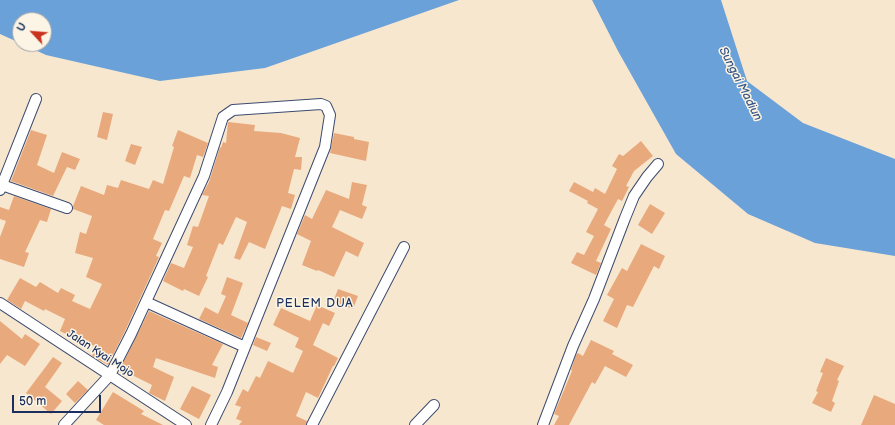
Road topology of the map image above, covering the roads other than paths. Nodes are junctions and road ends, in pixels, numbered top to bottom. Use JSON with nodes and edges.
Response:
{"nodes":[{"id":1,"x":36,"y":99,"type":"dead end"},
{"id":2,"x":658,"y":164,"type":"dead end"},
{"id":3,"x":1,"y":187,"type":"edge"},
{"id":4,"x":67,"y":208,"type":"dead end"},
{"id":5,"x":404,"y":247,"type":"dead end"},
{"id":6,"x":146,"y":302,"type":"junction"},
{"id":7,"x":0,"y":303,"type":"edge"},
{"id":8,"x":245,"y":347,"type":"junction"},
{"id":9,"x":110,"y":375,"type":"junction"},
{"id":10,"x":434,"y":405,"type":"dead end"},
{"id":11,"x":64,"y":425,"type":"edge"},
{"id":12,"x":186,"y":425,"type":"edge"},
{"id":13,"x":211,"y":425,"type":"edge"},
{"id":14,"x":312,"y":425,"type":"edge"},
{"id":15,"x":415,"y":425,"type":"edge"},
{"id":16,"x":543,"y":425,"type":"edge"}],
"edges":[{"from":1,"to":3,"type":"street"},
{"from":2,"to":16,"type":"street"},
{"from":3,"to":4,"type":"street"},
{"from":5,"to":14,"type":"street"},
{"from":6,"to":8,"type":"street"},
{"from":6,"to":8,"type":"street"},
{"from":6,"to":9,"type":"street"},
{"from":7,"to":9,"type":"street","name":"Jalan Kyai Mojo"},
{"from":8,"to":13,"type":"street"},
{"from":9,"to":11,"type":"street"},
{"from":9,"to":12,"type":"street","name":"Jalan Kyai Mojo"},
{"from":10,"to":15,"type":"street"}]}
